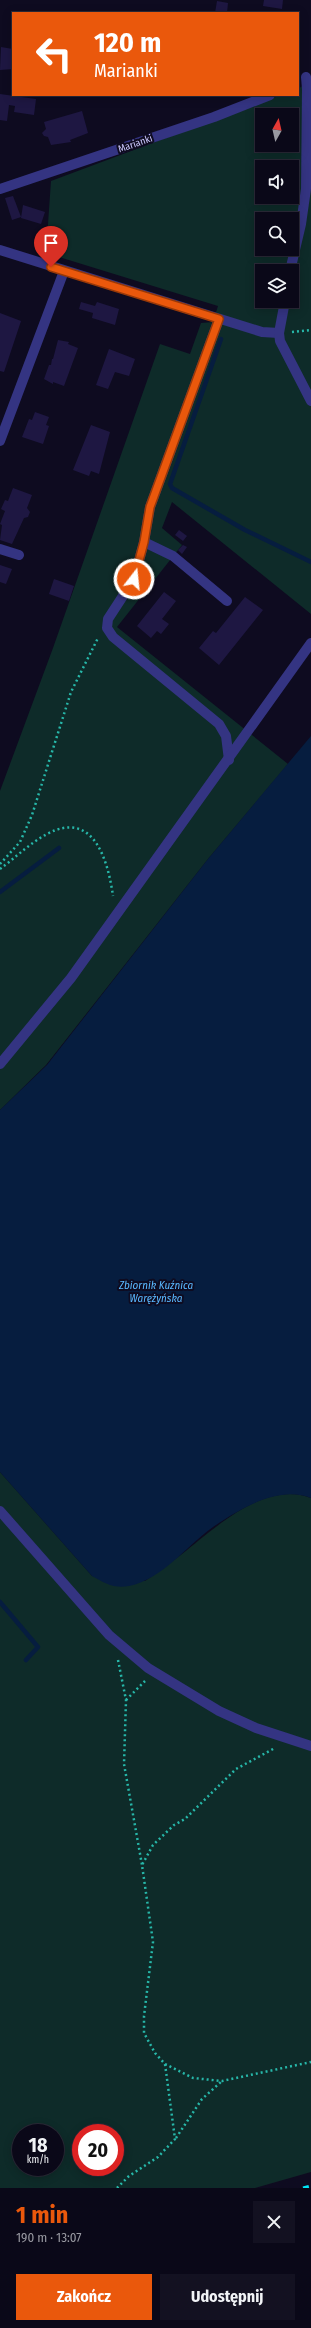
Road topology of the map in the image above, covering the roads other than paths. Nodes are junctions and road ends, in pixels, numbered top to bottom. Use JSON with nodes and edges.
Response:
{"nodes":[{"id":1,"x":305,"y":77,"type":"edge"},
{"id":2,"x":267,"y":96,"type":"edge"},
{"id":3,"x":0,"y":189,"type":"edge"},
{"id":4,"x":0,"y":250,"type":"edge"},
{"id":5,"x":292,"y":264,"type":"edge"},
{"id":6,"x":64,"y":271,"type":"junction"},
{"id":7,"x":284,"y":308,"type":"edge"},
{"id":8,"x":219,"y":319,"type":"junction"},
{"id":9,"x":279,"y":333,"type":"junction"},
{"id":10,"x":311,"y":400,"type":"edge"},
{"id":11,"x":0,"y":441,"type":"edge"},
{"id":12,"x":144,"y":542,"type":"junction"},
{"id":13,"x":0,"y":548,"type":"edge"},
{"id":14,"x":19,"y":555,"type":"dead end"},
{"id":15,"x":227,"y":601,"type":"dead end"},
{"id":16,"x":311,"y":643,"type":"edge"},
{"id":17,"x":229,"y":760,"type":"junction"},
{"id":18,"x":0,"y":1064,"type":"edge"},
{"id":19,"x":0,"y":1511,"type":"edge"},
{"id":20,"x":311,"y":1746,"type":"edge"}],
"edges":[{"from":1,"to":5,"type":"street"},
{"from":2,"to":3,"type":"street","name":"Marianki"},
{"from":4,"to":6,"type":"street"},
{"from":6,"to":8,"type":"street"},
{"from":6,"to":11,"type":"street"},
{"from":7,"to":9,"type":"street"},
{"from":8,"to":9,"type":"street"},
{"from":8,"to":12,"type":"street"},
{"from":9,"to":10,"type":"street"},
{"from":12,"to":15,"type":"street"},
{"from":12,"to":17,"type":"street"},
{"from":13,"to":14,"type":"street"},
{"from":16,"to":17,"type":"street"},
{"from":17,"to":18,"type":"street"},
{"from":19,"to":20,"type":"street"}]}
